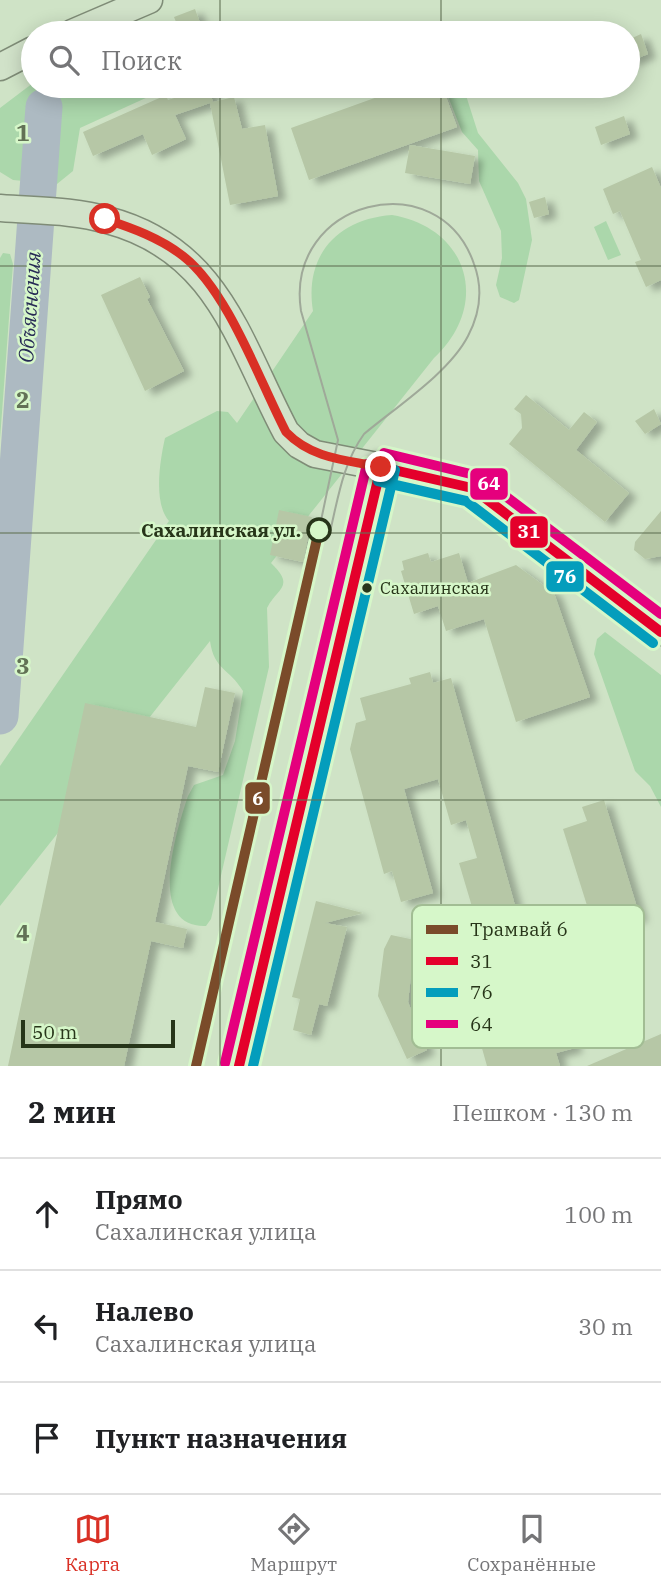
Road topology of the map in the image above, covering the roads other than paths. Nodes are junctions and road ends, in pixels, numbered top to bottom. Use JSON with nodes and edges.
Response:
{"nodes":[{"id":1,"x":149,"y":0,"type":"edge"},
{"id":2,"x":100,"y":21,"type":"edge"},
{"id":3,"x":21,"y":56,"type":"edge"},
{"id":4,"x":0,"y":67,"type":"edge"},
{"id":5,"x":0,"y":208,"type":"edge"},
{"id":6,"x":381,"y":467,"type":"junction"},
{"id":7,"x":661,"y":632,"type":"edge"},
{"id":8,"x":239,"y":1066,"type":"edge"}],
"edges":[{"from":1,"to":2,"type":"main road"},
{"from":3,"to":4,"type":"main road"},
{"from":5,"to":6,"type":"main road"},
{"from":6,"to":7,"type":"main road"},
{"from":6,"to":8,"type":"main road"}]}
